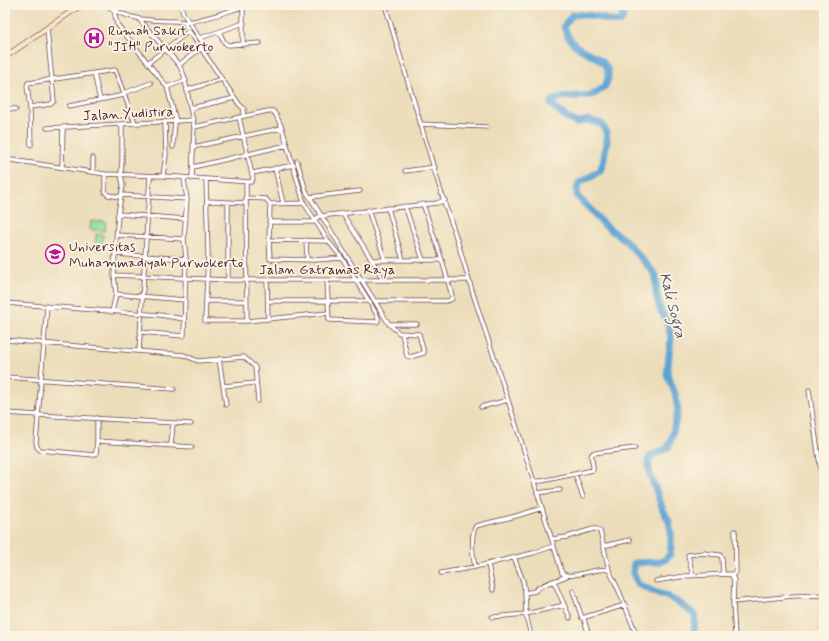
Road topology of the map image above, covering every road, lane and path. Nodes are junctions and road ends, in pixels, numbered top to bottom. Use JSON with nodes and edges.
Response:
{"nodes":[{"id":1,"x":81,"y":5,"type":"edge"},
{"id":2,"x":106,"y":5,"type":"edge"},
{"id":3,"x":181,"y":5,"type":"edge"},
{"id":4,"x":385,"y":5,"type":"edge"},
{"id":5,"x":246,"y":6,"type":"edge"},
{"id":6,"x":114,"y":11,"type":"junction"},
{"id":7,"x":139,"y":19,"type":"junction"},
{"id":8,"x":184,"y":22,"type":"junction"},
{"id":9,"x":189,"y":22,"type":"junction"},
{"id":10,"x":244,"y":23,"type":"junction"},
{"id":11,"x":47,"y":29,"type":"junction"},
{"id":12,"x":188,"y":31,"type":"junction"},
{"id":13,"x":219,"y":32,"type":"junction"},
{"id":14,"x":200,"y":38,"type":"junction"},
{"id":15,"x":260,"y":43,"type":"dead end"},
{"id":16,"x":243,"y":45,"type":"junction"},
{"id":17,"x":203,"y":47,"type":"junction"},
{"id":18,"x":166,"y":50,"type":"junction"},
{"id":19,"x":208,"y":51,"type":"dead end"},
{"id":20,"x":5,"y":57,"type":"edge"},
{"id":21,"x":148,"y":62,"type":"junction"},
{"id":22,"x":179,"y":65,"type":"junction"},
{"id":23,"x":94,"y":73,"type":"junction"},
{"id":24,"x":51,"y":79,"type":"junction"},
{"id":25,"x":222,"y":79,"type":"junction"},
{"id":26,"x":186,"y":80,"type":"junction"},
{"id":27,"x":151,"y":82,"type":"dead end"},
{"id":28,"x":167,"y":87,"type":"junction"},
{"id":29,"x":187,"y":90,"type":"junction"},
{"id":30,"x":124,"y":94,"type":"junction"},
{"id":31,"x":235,"y":98,"type":"junction"},
{"id":32,"x":100,"y":100,"type":"junction"},
{"id":33,"x":69,"y":106,"type":"dead end"},
{"id":34,"x":30,"y":107,"type":"junction"},
{"id":35,"x":191,"y":108,"type":"junction"},
{"id":36,"x":5,"y":109,"type":"edge"},
{"id":37,"x":16,"y":109,"type":"dead end"},
{"id":38,"x":241,"y":116,"type":"junction"},
{"id":39,"x":194,"y":120,"type":"junction"},
{"id":40,"x":176,"y":121,"type":"junction"},
{"id":41,"x":165,"y":122,"type":"junction"},
{"id":42,"x":134,"y":123,"type":"junction"},
{"id":43,"x":122,"y":124,"type":"junction"},
{"id":44,"x":421,"y":124,"type":"junction"},
{"id":45,"x":60,"y":127,"type":"junction"},
{"id":46,"x":194,"y":127,"type":"junction"},
{"id":47,"x":488,"y":127,"type":"dead end"},
{"id":48,"x":47,"y":128,"type":"dead end"},
{"id":49,"x":282,"y":128,"type":"junction"},
{"id":50,"x":244,"y":136,"type":"junction"},
{"id":51,"x":30,"y":145,"type":"dead end"},
{"id":52,"x":287,"y":145,"type":"junction"},
{"id":53,"x":173,"y":147,"type":"dead end"},
{"id":54,"x":193,"y":147,"type":"junction"},
{"id":55,"x":247,"y":155,"type":"junction"},
{"id":56,"x":93,"y":158,"type":"dead end"},
{"id":57,"x":5,"y":159,"type":"edge"},
{"id":58,"x":297,"y":161,"type":"dead end"},
{"id":59,"x":294,"y":165,"type":"junction"},
{"id":60,"x":193,"y":166,"type":"junction"},
{"id":61,"x":435,"y":166,"type":"junction"},
{"id":62,"x":62,"y":167,"type":"junction"},
{"id":63,"x":275,"y":168,"type":"junction"},
{"id":64,"x":405,"y":171,"type":"dead end"},
{"id":65,"x":93,"y":172,"type":"junction"},
{"id":66,"x":252,"y":173,"type":"junction"},
{"id":67,"x":105,"y":174,"type":"junction"},
{"id":68,"x":121,"y":174,"type":"junction"},
{"id":69,"x":150,"y":176,"type":"junction"},
{"id":70,"x":163,"y":176,"type":"junction"},
{"id":71,"x":184,"y":179,"type":"junction"},
{"id":72,"x":192,"y":179,"type":"junction"},
{"id":73,"x":206,"y":180,"type":"junction"},
{"id":74,"x":246,"y":182,"type":"junction"},
{"id":75,"x":360,"y":191,"type":"dead end"},
{"id":76,"x":121,"y":196,"type":"junction"},
{"id":77,"x":149,"y":197,"type":"junction"},
{"id":78,"x":310,"y":197,"type":"junction"},
{"id":79,"x":246,"y":198,"type":"junction"},
{"id":80,"x":187,"y":199,"type":"junction"},
{"id":81,"x":445,"y":200,"type":"junction"},
{"id":82,"x":208,"y":201,"type":"junction"},
{"id":83,"x":228,"y":202,"type":"junction"},
{"id":84,"x":246,"y":203,"type":"junction"},
{"id":85,"x":283,"y":203,"type":"junction"},
{"id":86,"x":304,"y":203,"type":"junction"},
{"id":87,"x":270,"y":204,"type":"junction"},
{"id":88,"x":423,"y":204,"type":"junction"},
{"id":89,"x":405,"y":206,"type":"junction"},
{"id":90,"x":388,"y":208,"type":"junction"},
{"id":91,"x":368,"y":210,"type":"junction"},
{"id":92,"x":342,"y":213,"type":"junction"},
{"id":93,"x":118,"y":214,"type":"junction"},
{"id":94,"x":320,"y":216,"type":"junction"},
{"id":95,"x":148,"y":217,"type":"junction"},
{"id":96,"x":186,"y":219,"type":"junction"},
{"id":97,"x":315,"y":221,"type":"junction"},
{"id":98,"x":269,"y":222,"type":"junction"},
{"id":99,"x":116,"y":235,"type":"junction"},
{"id":100,"x":146,"y":237,"type":"junction"},
{"id":101,"x":184,"y":239,"type":"junction"},
{"id":102,"x":269,"y":240,"type":"junction"},
{"id":103,"x":306,"y":240,"type":"junction"},
{"id":104,"x":328,"y":241,"type":"junction"},
{"id":105,"x":115,"y":254,"type":"junction"},
{"id":106,"x":145,"y":256,"type":"junction"},
{"id":107,"x":342,"y":258,"type":"junction"},
{"id":108,"x":186,"y":259,"type":"junction"},
{"id":109,"x":308,"y":259,"type":"junction"},
{"id":110,"x":372,"y":260,"type":"junction"},
{"id":111,"x":385,"y":260,"type":"junction"},
{"id":112,"x":403,"y":260,"type":"junction"},
{"id":113,"x":423,"y":260,"type":"junction"},
{"id":114,"x":442,"y":260,"type":"junction"},
{"id":115,"x":114,"y":275,"type":"junction"},
{"id":116,"x":144,"y":276,"type":"junction"},
{"id":117,"x":186,"y":279,"type":"junction"},
{"id":118,"x":355,"y":279,"type":"junction"},
{"id":119,"x":362,"y":279,"type":"junction"},
{"id":120,"x":207,"y":280,"type":"junction"},
{"id":121,"x":228,"y":280,"type":"junction"},
{"id":122,"x":247,"y":280,"type":"junction"},
{"id":123,"x":267,"y":280,"type":"junction"},
{"id":124,"x":327,"y":280,"type":"junction"},
{"id":125,"x":383,"y":280,"type":"junction"},
{"id":126,"x":448,"y":280,"type":"junction"},
{"id":127,"x":469,"y":280,"type":"junction"},
{"id":128,"x":116,"y":294,"type":"junction"},
{"id":129,"x":142,"y":296,"type":"junction"},
{"id":130,"x":185,"y":300,"type":"junction"},
{"id":131,"x":207,"y":301,"type":"junction"},
{"id":132,"x":247,"y":301,"type":"junction"},
{"id":133,"x":268,"y":301,"type":"junction"},
{"id":134,"x":328,"y":301,"type":"junction"},
{"id":135,"x":369,"y":301,"type":"junction"},
{"id":136,"x":375,"y":302,"type":"junction"},
{"id":137,"x":5,"y":303,"type":"edge"},
{"id":138,"x":47,"y":306,"type":"junction"},
{"id":139,"x":112,"y":312,"type":"junction"},
{"id":140,"x":328,"y":313,"type":"junction"},
{"id":141,"x":141,"y":314,"type":"junction"},
{"id":142,"x":184,"y":319,"type":"junction"},
{"id":143,"x":268,"y":319,"type":"junction"},
{"id":144,"x":247,"y":321,"type":"junction"},
{"id":145,"x":389,"y":324,"type":"junction"},
{"id":146,"x":417,"y":324,"type":"dead end"},
{"id":147,"x":140,"y":332,"type":"junction"},
{"id":148,"x":402,"y":334,"type":"junction"},
{"id":149,"x":5,"y":340,"type":"edge"},
{"id":150,"x":44,"y":343,"type":"junction"},
{"id":151,"x":139,"y":351,"type":"junction"},
{"id":152,"x":219,"y":359,"type":"junction"},
{"id":153,"x":5,"y":377,"type":"edge"},
{"id":154,"x":41,"y":380,"type":"junction"},
{"id":155,"x":256,"y":383,"type":"junction"},
{"id":156,"x":223,"y":386,"type":"junction"},
{"id":157,"x":174,"y":388,"type":"dead end"},
{"id":158,"x":809,"y":390,"type":"dead end"},
{"id":159,"x":258,"y":400,"type":"dead end"},
{"id":160,"x":508,"y":400,"type":"junction"},
{"id":161,"x":226,"y":405,"type":"dead end"},
{"id":162,"x":481,"y":407,"type":"dead end"},
{"id":163,"x":5,"y":413,"type":"edge"},
{"id":164,"x":39,"y":415,"type":"junction"},
{"id":165,"x":97,"y":418,"type":"junction"},
{"id":166,"x":173,"y":424,"type":"junction"},
{"id":167,"x":191,"y":424,"type":"dead end"},
{"id":168,"x":97,"y":441,"type":"junction"},
{"id":169,"x":171,"y":445,"type":"junction"},
{"id":170,"x":192,"y":447,"type":"dead end"},
{"id":171,"x":635,"y":448,"type":"dead end"},
{"id":172,"x":575,"y":474,"type":"junction"},
{"id":173,"x":534,"y":481,"type":"junction"},
{"id":174,"x":560,"y":490,"type":"dead end"},
{"id":175,"x":537,"y":493,"type":"junction"},
{"id":176,"x":824,"y":493,"type":"edge"},
{"id":177,"x":583,"y":497,"type":"dead end"},
{"id":178,"x":542,"y":508,"type":"junction"},
{"id":179,"x":735,"y":531,"type":"dead end"},
{"id":180,"x":552,"y":539,"type":"junction"},
{"id":181,"x":630,"y":540,"type":"dead end"},
{"id":182,"x":554,"y":546,"type":"junction"},
{"id":183,"x":603,"y":546,"type":"junction"},
{"id":184,"x":514,"y":558,"type":"junction"},
{"id":185,"x":488,"y":564,"type":"junction"},
{"id":186,"x":475,"y":567,"type":"junction"},
{"id":187,"x":609,"y":570,"type":"junction"},
{"id":188,"x":441,"y":573,"type":"dead end"},
{"id":189,"x":722,"y":574,"type":"junction"},
{"id":190,"x":732,"y":575,"type":"junction"},
{"id":191,"x":567,"y":576,"type":"junction"},
{"id":192,"x":693,"y":576,"type":"junction"},
{"id":193,"x":656,"y":581,"type":"dead end"},
{"id":194,"x":554,"y":582,"type":"junction"},
{"id":195,"x":493,"y":590,"type":"dead end"},
{"id":196,"x":572,"y":591,"type":"dead end"},
{"id":197,"x":824,"y":591,"type":"edge"},
{"id":198,"x":525,"y":593,"type":"junction"},
{"id":199,"x":824,"y":595,"type":"edge"},
{"id":200,"x":733,"y":602,"type":"junction"},
{"id":201,"x":564,"y":605,"type":"junction"},
{"id":202,"x":625,"y":605,"type":"junction"},
{"id":203,"x":526,"y":614,"type":"junction"},
{"id":204,"x":492,"y":617,"type":"dead end"},
{"id":205,"x":570,"y":618,"type":"dead end"},
{"id":206,"x":584,"y":618,"type":"junction"},
{"id":207,"x":526,"y":636,"type":"edge"},
{"id":208,"x":531,"y":636,"type":"edge"},
{"id":209,"x":589,"y":636,"type":"edge"},
{"id":210,"x":637,"y":636,"type":"edge"},
{"id":211,"x":735,"y":636,"type":"edge"}],
"edges":[{"from":1,"to":11,"type":"main road"},
{"from":2,"to":6,"type":"street"},
{"from":3,"to":9,"type":"street"},
{"from":4,"to":44,"type":"street"},
{"from":5,"to":9,"type":"street"},
{"from":5,"to":10,"type":"street"},
{"from":6,"to":7,"type":"street"},
{"from":6,"to":21,"type":"street"},
{"from":7,"to":8,"type":"street"},
{"from":7,"to":18,"type":"street"},
{"from":8,"to":9,"type":"street"},
{"from":8,"to":12,"type":"street"},
{"from":9,"to":14,"type":"street"},
{"from":10,"to":13,"type":"street"},
{"from":10,"to":16,"type":"street"},
{"from":11,"to":20,"type":"main road"},
{"from":11,"to":24,"type":"street"},
{"from":12,"to":17,"type":"street"},
{"from":12,"to":18,"type":"street"},
{"from":13,"to":14,"type":"street"},
{"from":13,"to":16,"type":"street"},
{"from":14,"to":17,"type":"street"},
{"from":15,"to":16,"type":"street"},
{"from":17,"to":19,"type":"street"},
{"from":17,"to":22,"type":"street"},
{"from":17,"to":25,"type":"street"},
{"from":18,"to":21,"type":"street"},
{"from":18,"to":22,"type":"street"},
{"from":21,"to":28,"type":"street"},
{"from":22,"to":26,"type":"street"},
{"from":23,"to":24,"type":"street"},
{"from":23,"to":30,"type":"street"},
{"from":23,"to":32,"type":"street"},
{"from":24,"to":34,"type":"street"},
{"from":24,"to":34,"type":"street"},
{"from":25,"to":29,"type":"street"},
{"from":25,"to":31,"type":"street"},
{"from":26,"to":28,"type":"street"},
{"from":26,"to":29,"type":"street"},
{"from":27,"to":30,"type":"street"},
{"from":28,"to":40,"type":"street"},
{"from":29,"to":35,"type":"street"},
{"from":30,"to":32,"type":"street"},
{"from":30,"to":42,"type":"street"},
{"from":31,"to":35,"type":"street"},
{"from":31,"to":38,"type":"street"},
{"from":32,"to":33,"type":"street"},
{"from":34,"to":51,"type":"street"},
{"from":35,"to":39,"type":"street"},
{"from":36,"to":37,"type":"street"},
{"from":38,"to":46,"type":"street"},
{"from":38,"to":49,"type":"street"},
{"from":38,"to":50,"type":"street"},
{"from":39,"to":40,"type":"street","name":"Jalan.Yudistira"},
{"from":39,"to":46,"type":"street"},
{"from":40,"to":41,"type":"street","name":"Jalan.Yudistira"},
{"from":40,"to":53,"type":"street"},
{"from":41,"to":42,"type":"street","name":"Jalan.Yudistira"},
{"from":41,"to":70,"type":"street"},
{"from":42,"to":43,"type":"street","name":"Jalan.Yudistira"},
{"from":43,"to":45,"type":"street","name":"Jalan.Yudistira"},
{"from":43,"to":68,"type":"street"},
{"from":44,"to":47,"type":"street"},
{"from":44,"to":61,"type":"street"},
{"from":45,"to":48,"type":"street","name":"Jalan.Yudistira"},
{"from":45,"to":62,"type":"street"},
{"from":46,"to":54,"type":"street"},
{"from":49,"to":50,"type":"street"},
{"from":49,"to":52,"type":"street"},
{"from":50,"to":54,"type":"street"},
{"from":50,"to":55,"type":"street"},
{"from":52,"to":55,"type":"street"},
{"from":52,"to":59,"type":"street"},
{"from":54,"to":60,"type":"street"},
{"from":55,"to":60,"type":"street"},
{"from":55,"to":66,"type":"street"},
{"from":56,"to":65,"type":"street"},
{"from":57,"to":62,"type":"street"},
{"from":58,"to":78,"type":"street"},
{"from":59,"to":63,"type":"street"},
{"from":59,"to":86,"type":"street"},
{"from":60,"to":72,"type":"street"},
{"from":61,"to":64,"type":"street"},
{"from":61,"to":81,"type":"street"},
{"from":62,"to":65,"type":"street"},
{"from":63,"to":66,"type":"street"},
{"from":63,"to":85,"type":"street"},
{"from":65,"to":67,"type":"street"},
{"from":66,"to":74,"type":"street"},
{"from":67,"to":68,"type":"street"},
{"from":67,"to":76,"type":"street"},
{"from":68,"to":69,"type":"street"},
{"from":68,"to":76,"type":"street"},
{"from":69,"to":70,"type":"street"},
{"from":69,"to":77,"type":"street"},
{"from":70,"to":71,"type":"street"},
{"from":71,"to":72,"type":"street"},
{"from":71,"to":80,"type":"street"},
{"from":72,"to":73,"type":"street"},
{"from":73,"to":74,"type":"street"},
{"from":73,"to":82,"type":"street"},
{"from":74,"to":79,"type":"street"},
{"from":75,"to":78,"type":"street"},
{"from":76,"to":77,"type":"street"},
{"from":76,"to":93,"type":"street"},
{"from":77,"to":80,"type":"street"},
{"from":77,"to":95,"type":"street"},
{"from":78,"to":94,"type":"street"},
{"from":79,"to":84,"type":"street"},
{"from":79,"to":87,"type":"street"},
{"from":80,"to":96,"type":"street"},
{"from":81,"to":88,"type":"street"},
{"from":81,"to":127,"type":"street"},
{"from":82,"to":83,"type":"street"},
{"from":82,"to":120,"type":"street"},
{"from":83,"to":84,"type":"street"},
{"from":83,"to":121,"type":"street"},
{"from":84,"to":122,"type":"street"},
{"from":85,"to":86,"type":"street"},
{"from":85,"to":87,"type":"street"},
{"from":86,"to":97,"type":"street"},
{"from":87,"to":98,"type":"street"},
{"from":88,"to":89,"type":"street"},
{"from":88,"to":114,"type":"street"},
{"from":89,"to":90,"type":"street"},
{"from":89,"to":113,"type":"street"},
{"from":90,"to":91,"type":"street"},
{"from":90,"to":112,"type":"street"},
{"from":91,"to":92,"type":"street"},
{"from":91,"to":111,"type":"street"},
{"from":92,"to":94,"type":"street"},
{"from":92,"to":110,"type":"street"},
{"from":93,"to":95,"type":"street"},
{"from":93,"to":99,"type":"street"},
{"from":94,"to":97,"type":"street"},
{"from":94,"to":119,"type":"street"},
{"from":95,"to":96,"type":"street"},
{"from":95,"to":100,"type":"street"},
{"from":96,"to":101,"type":"street"},
{"from":97,"to":98,"type":"street"},
{"from":97,"to":104,"type":"street"},
{"from":98,"to":102,"type":"street"},
{"from":99,"to":100,"type":"street"},
{"from":99,"to":105,"type":"street"},
{"from":100,"to":101,"type":"street"},
{"from":100,"to":106,"type":"street"},
{"from":101,"to":108,"type":"street"},
{"from":102,"to":103,"type":"street"},
{"from":102,"to":109,"type":"street"},
{"from":103,"to":104,"type":"street"},
{"from":103,"to":109,"type":"street"},
{"from":104,"to":107,"type":"street"},
{"from":105,"to":106,"type":"street"},
{"from":105,"to":115,"type":"street"},
{"from":106,"to":108,"type":"street"},
{"from":106,"to":116,"type":"street"},
{"from":107,"to":109,"type":"street"},
{"from":107,"to":118,"type":"street"},
{"from":108,"to":117,"type":"street"},
{"from":110,"to":111,"type":"street"},
{"from":110,"to":125,"type":"street"},
{"from":111,"to":112,"type":"street"},
{"from":112,"to":113,"type":"street"},
{"from":113,"to":114,"type":"street"},
{"from":114,"to":126,"type":"street"},
{"from":115,"to":116,"type":"street","name":"Jalan Gatramas Raya"},
{"from":115,"to":128,"type":"street"},
{"from":116,"to":117,"type":"street","name":"Jalan Gatramas Raya"},
{"from":116,"to":129,"type":"street"},
{"from":117,"to":120,"type":"street","name":"Jalan Gatramas Raya"},
{"from":117,"to":130,"type":"street"},
{"from":118,"to":119,"type":"street","name":"Jalan Gatramas Raya"},
{"from":118,"to":124,"type":"street","name":"Jalan Gatramas Raya"},
{"from":118,"to":135,"type":"street"},
{"from":119,"to":125,"type":"street","name":"Jalan Gatramas Raya"},
{"from":119,"to":136,"type":"street"},
{"from":120,"to":121,"type":"street","name":"Jalan Gatramas Raya"},
{"from":120,"to":131,"type":"street"},
{"from":121,"to":122,"type":"street","name":"Jalan Gatramas Raya"},
{"from":122,"to":123,"type":"street","name":"Jalan Gatramas Raya"},
{"from":122,"to":132,"type":"street"},
{"from":123,"to":124,"type":"street","name":"Jalan Gatramas Raya"},
{"from":123,"to":133,"type":"street"},
{"from":124,"to":134,"type":"street"},
{"from":125,"to":126,"type":"street","name":"Jalan Gatramas Raya"},
{"from":126,"to":127,"type":"street","name":"Jalan Gatramas Raya"},
{"from":126,"to":136,"type":"street"},
{"from":127,"to":160,"type":"street"},
{"from":128,"to":129,"type":"street"},
{"from":128,"to":139,"type":"street"},
{"from":129,"to":130,"type":"street"},
{"from":129,"to":141,"type":"street"},
{"from":130,"to":142,"type":"street"},
{"from":131,"to":132,"type":"street"},
{"from":131,"to":144,"type":"street"},
{"from":132,"to":144,"type":"street"},
{"from":133,"to":134,"type":"street"},
{"from":133,"to":143,"type":"street"},
{"from":134,"to":135,"type":"street"},
{"from":134,"to":140,"type":"street"},
{"from":135,"to":140,"type":"street"},
{"from":136,"to":145,"type":"street"},
{"from":137,"to":138,"type":"street"},
{"from":138,"to":139,"type":"street"},
{"from":138,"to":150,"type":"street"},
{"from":139,"to":141,"type":"street"},
{"from":140,"to":143,"type":"street"},
{"from":141,"to":142,"type":"street"},
{"from":141,"to":147,"type":"street"},
{"from":142,"to":147,"type":"street"},
{"from":143,"to":144,"type":"street"},
{"from":145,"to":146,"type":"street"},
{"from":145,"to":148,"type":"street"},
{"from":147,"to":151,"type":"street"},
{"from":148,"to":148,"type":"street"},
{"from":149,"to":150,"type":"street"},
{"from":150,"to":151,"type":"street"},
{"from":150,"to":154,"type":"street"},
{"from":151,"to":152,"type":"street"},
{"from":152,"to":155,"type":"street"},
{"from":152,"to":156,"type":"street"},
{"from":153,"to":154,"type":"street"},
{"from":154,"to":157,"type":"street"},
{"from":154,"to":164,"type":"street"},
{"from":155,"to":156,"type":"street"},
{"from":155,"to":159,"type":"street"},
{"from":156,"to":161,"type":"street"},
{"from":158,"to":176,"type":"street"},
{"from":160,"to":162,"type":"street"},
{"from":160,"to":173,"type":"street"},
{"from":163,"to":164,"type":"street"},
{"from":164,"to":165,"type":"street"},
{"from":164,"to":168,"type":"street"},
{"from":165,"to":166,"type":"street"},
{"from":165,"to":168,"type":"street"},
{"from":166,"to":167,"type":"street"},
{"from":166,"to":169,"type":"street"},
{"from":168,"to":169,"type":"street"},
{"from":169,"to":170,"type":"street"},
{"from":171,"to":172,"type":"street"},
{"from":172,"to":173,"type":"street"},
{"from":172,"to":177,"type":"street"},
{"from":173,"to":175,"type":"street"},
{"from":174,"to":175,"type":"street"},
{"from":175,"to":178,"type":"street"},
{"from":178,"to":180,"type":"street"},
{"from":178,"to":186,"type":"street"},
{"from":179,"to":190,"type":"street"},
{"from":180,"to":182,"type":"street"},
{"from":180,"to":183,"type":"street"},
{"from":181,"to":183,"type":"street"},
{"from":182,"to":184,"type":"street"},
{"from":182,"to":191,"type":"street"},
{"from":183,"to":187,"type":"street"},
{"from":184,"to":185,"type":"street"},
{"from":184,"to":198,"type":"street"},
{"from":185,"to":186,"type":"street"},
{"from":185,"to":195,"type":"street"},
{"from":186,"to":188,"type":"street"},
{"from":187,"to":191,"type":"street"},
{"from":187,"to":202,"type":"street"},
{"from":189,"to":190,"type":"street"},
{"from":189,"to":192,"type":"street"},
{"from":189,"to":192,"type":"street"},
{"from":190,"to":200,"type":"street"},
{"from":191,"to":194,"type":"street"},
{"from":192,"to":193,"type":"street"},
{"from":194,"to":198,"type":"street"},
{"from":194,"to":201,"type":"street"},
{"from":196,"to":206,"type":"street"},
{"from":197,"to":199,"type":"street"},
{"from":198,"to":203,"type":"street"},
{"from":199,"to":200,"type":"street"},
{"from":200,"to":211,"type":"street"},
{"from":201,"to":203,"type":"street"},
{"from":201,"to":205,"type":"street"},
{"from":202,"to":206,"type":"street"},
{"from":202,"to":210,"type":"street"},
{"from":203,"to":204,"type":"street"},
{"from":203,"to":208,"type":"street"},
{"from":206,"to":209,"type":"street"},
{"from":207,"to":208,"type":"street"}]}
